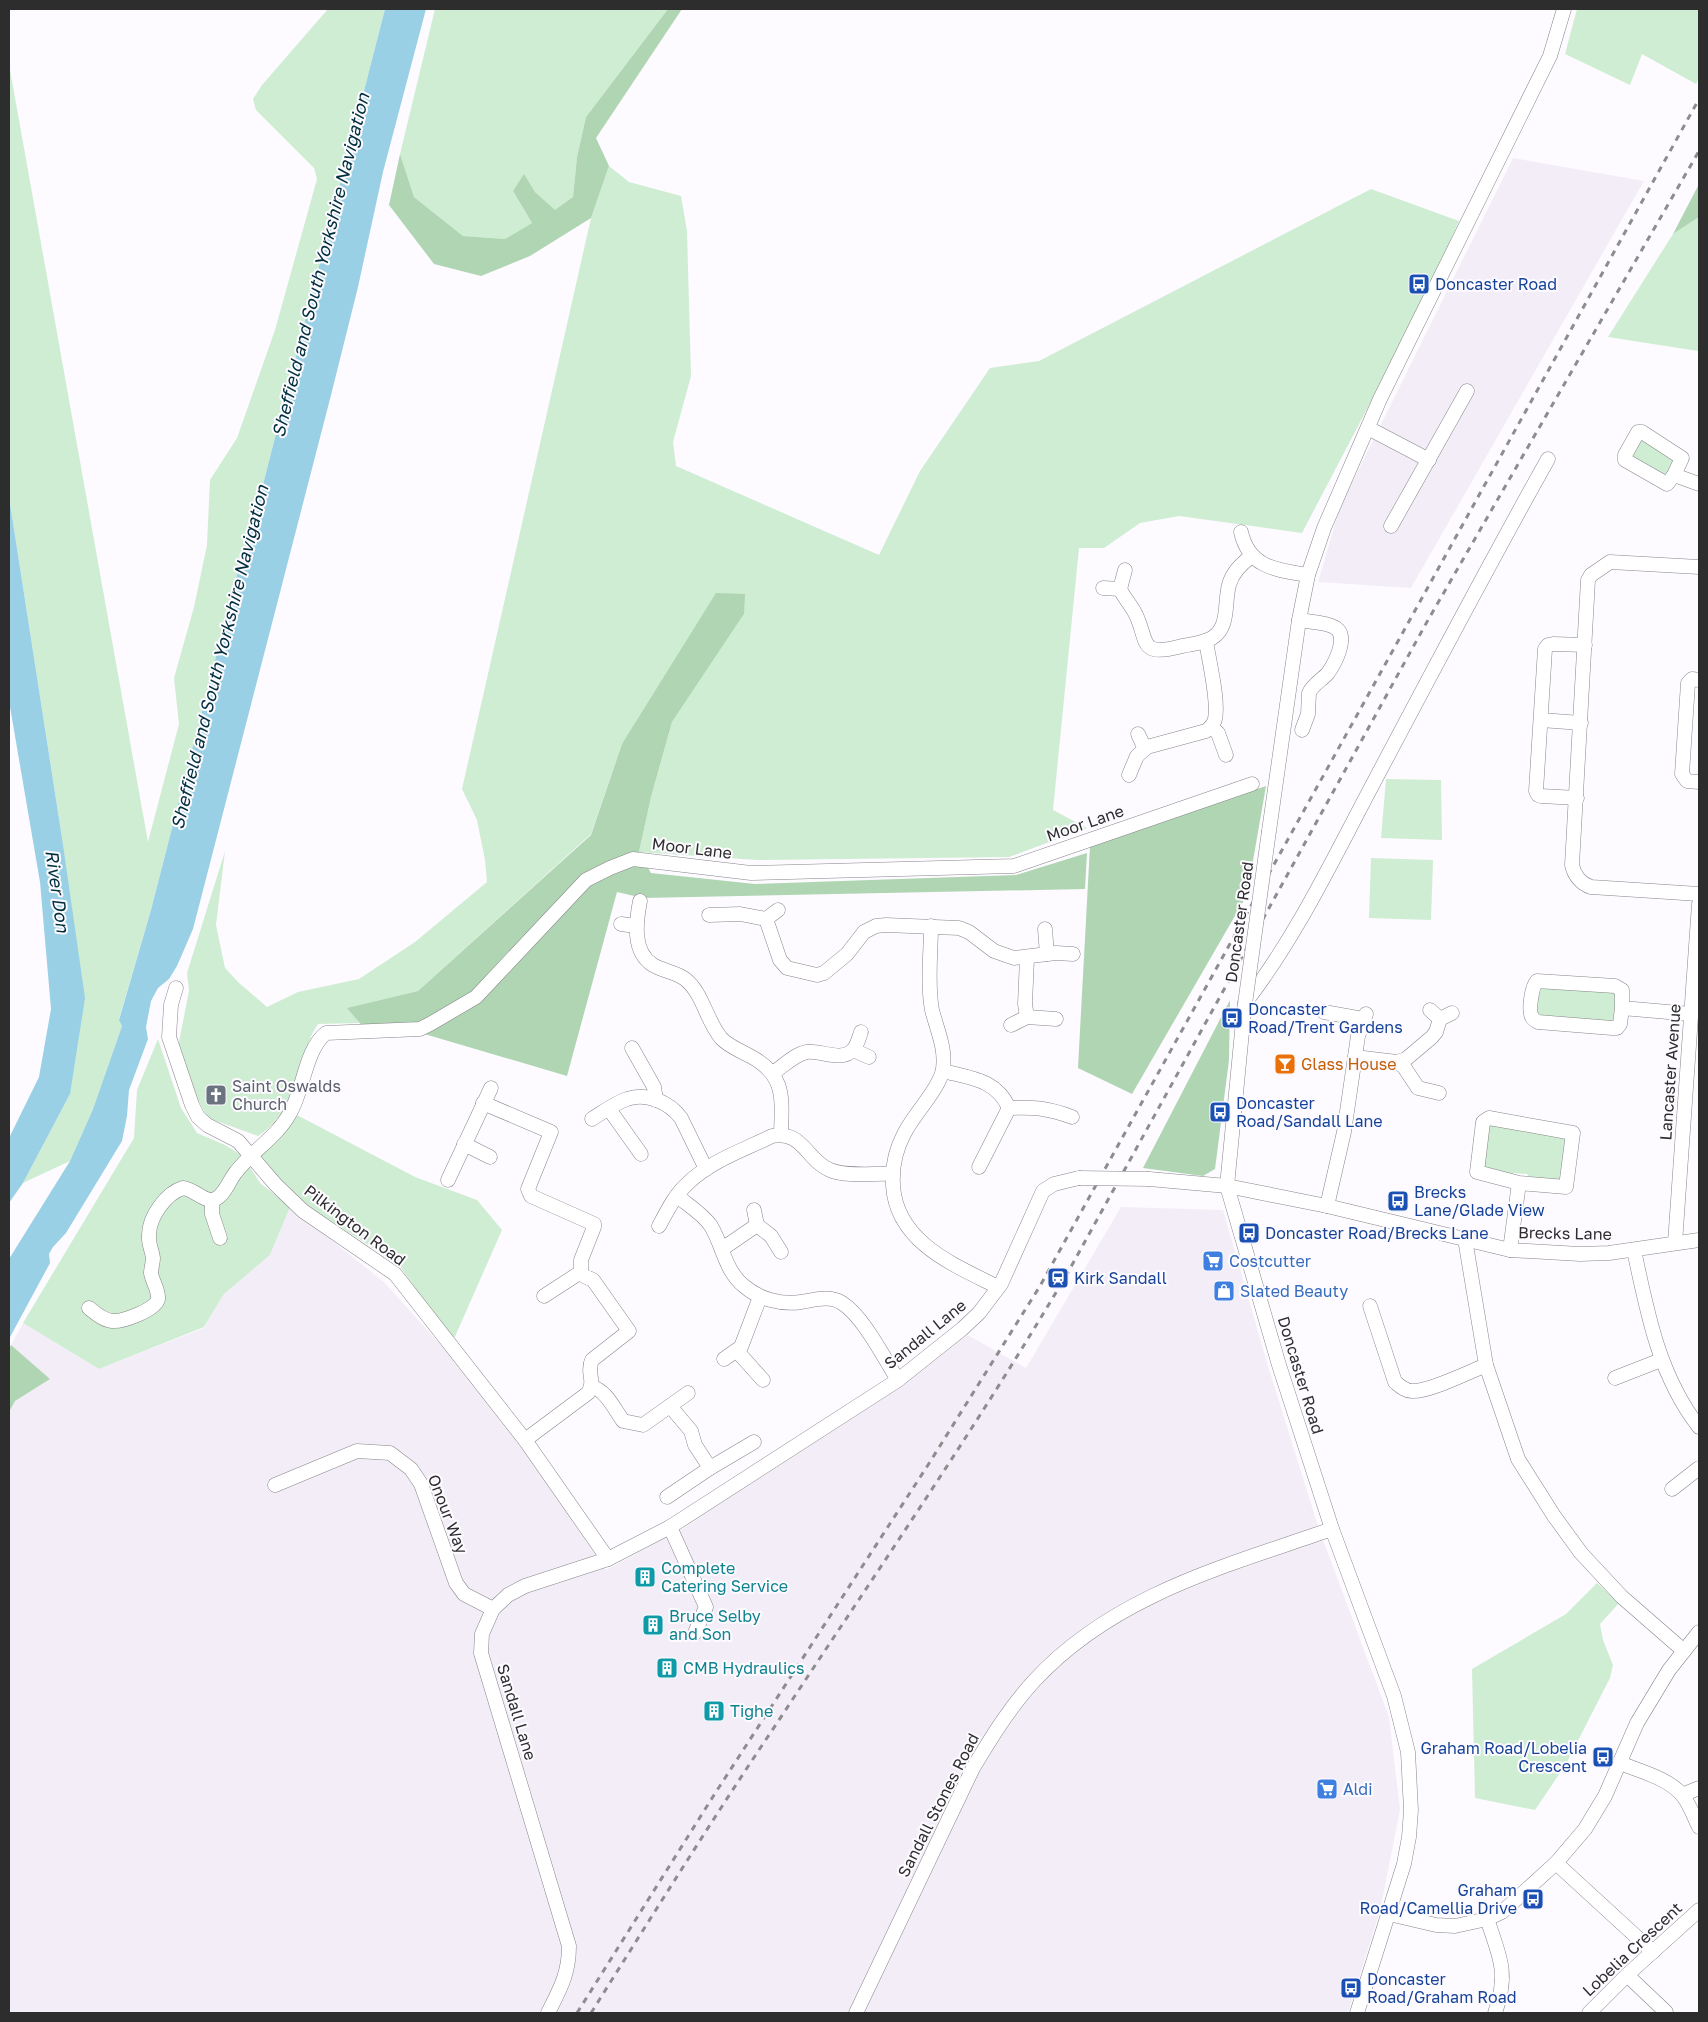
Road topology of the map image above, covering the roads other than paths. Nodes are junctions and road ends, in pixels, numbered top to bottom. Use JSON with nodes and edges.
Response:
{"nodes":[{"id":1,"x":1564,"y":9,"type":"edge"},
{"id":2,"x":1467,"y":391,"type":"dead end"},
{"id":3,"x":1368,"y":428,"type":"junction"},
{"id":4,"x":1548,"y":459,"type":"dead end"},
{"id":5,"x":1429,"y":460,"type":"junction"},
{"id":6,"x":1674,"y":475,"type":"dead end"},
{"id":7,"x":1699,"y":484,"type":"edge"},
{"id":8,"x":1391,"y":526,"type":"dead end"},
{"id":9,"x":1241,"y":532,"type":"dead end"},
{"id":10,"x":1252,"y":556,"type":"junction"},
{"id":11,"x":1699,"y":567,"type":"edge"},
{"id":12,"x":1124,"y":570,"type":"dead end"},
{"id":13,"x":1308,"y":575,"type":"junction"},
{"id":14,"x":1103,"y":588,"type":"dead end"},
{"id":15,"x":1120,"y":589,"type":"junction"},
{"id":16,"x":1299,"y":620,"type":"junction"},
{"id":17,"x":1206,"y":641,"type":"junction"},
{"id":18,"x":1585,"y":645,"type":"junction"},
{"id":19,"x":1699,"y":680,"type":"edge"},
{"id":20,"x":1541,"y":720,"type":"junction"},
{"id":21,"x":1581,"y":723,"type":"junction"},
{"id":22,"x":1211,"y":727,"type":"junction"},
{"id":23,"x":1302,"y":730,"type":"dead end"},
{"id":24,"x":1138,"y":734,"type":"dead end"},
{"id":25,"x":1145,"y":749,"type":"junction"},
{"id":26,"x":1226,"y":755,"type":"dead end"},
{"id":27,"x":1129,"y":775,"type":"dead end"},
{"id":28,"x":1699,"y":782,"type":"edge"},
{"id":29,"x":1252,"y":784,"type":"dead end"},
{"id":30,"x":1577,"y":798,"type":"junction"},
{"id":31,"x":1699,"y":894,"type":"edge"},
{"id":32,"x":640,"y":902,"type":"dead end"},
{"id":33,"x":1699,"y":904,"type":"edge"},
{"id":34,"x":778,"y":910,"type":"dead end"},
{"id":35,"x":709,"y":914,"type":"dead end"},
{"id":36,"x":766,"y":919,"type":"junction"},
{"id":37,"x":621,"y":924,"type":"dead end"},
{"id":38,"x":636,"y":926,"type":"junction"},
{"id":39,"x":931,"y":926,"type":"junction"},
{"id":40,"x":1045,"y":929,"type":"dead end"},
{"id":41,"x":1047,"y":954,"type":"junction"},
{"id":42,"x":1074,"y":954,"type":"dead end"},
{"id":43,"x":1027,"y":958,"type":"junction"},
{"id":44,"x":176,"y":988,"type":"dead end"},
{"id":45,"x":1244,"y":1007,"type":"junction"},
{"id":46,"x":1622,"y":1008,"type":"junction"},
{"id":47,"x":1324,"y":1012,"type":"dead end"},
{"id":48,"x":1441,"y":1014,"type":"dead end"},
{"id":49,"x":1691,"y":1014,"type":"junction"},
{"id":50,"x":1027,"y":1018,"type":"junction"},
{"id":51,"x":1056,"y":1019,"type":"dead end"},
{"id":52,"x":1011,"y":1026,"type":"dead end"},
{"id":53,"x":861,"y":1032,"type":"dead end"},
{"id":54,"x":632,"y":1048,"type":"dead end"},
{"id":55,"x":853,"y":1050,"type":"junction"},
{"id":56,"x":869,"y":1057,"type":"dead end"},
{"id":57,"x":1355,"y":1057,"type":"junction"},
{"id":58,"x":1397,"y":1062,"type":"junction"},
{"id":59,"x":942,"y":1071,"type":"junction"},
{"id":60,"x":773,"y":1073,"type":"junction"},
{"id":61,"x":491,"y":1088,"type":"dead end"},
{"id":62,"x":1439,"y":1093,"type":"dead end"},
{"id":63,"x":656,"y":1100,"type":"junction"},
{"id":64,"x":483,"y":1103,"type":"junction"},
{"id":65,"x":1009,"y":1108,"type":"junction"},
{"id":66,"x":609,"y":1109,"type":"junction"},
{"id":67,"x":1072,"y":1117,"type":"dead end"},
{"id":68,"x":592,"y":1119,"type":"dead end"},
{"id":69,"x":781,"y":1134,"type":"junction"},
{"id":70,"x":464,"y":1144,"type":"junction"},
{"id":71,"x":641,"y":1154,"type":"dead end"},
{"id":72,"x":251,"y":1156,"type":"junction"},
{"id":73,"x":490,"y":1157,"type":"dead end"},
{"id":74,"x":979,"y":1167,"type":"dead end"},
{"id":75,"x":706,"y":1169,"type":"junction"},
{"id":76,"x":892,"y":1174,"type":"junction"},
{"id":77,"x":448,"y":1180,"type":"dead end"},
{"id":78,"x":1519,"y":1184,"type":"junction"},
{"id":79,"x":1227,"y":1186,"type":"junction"},
{"id":80,"x":677,"y":1196,"type":"junction"},
{"id":81,"x":212,"y":1200,"type":"junction"},
{"id":82,"x":1326,"y":1206,"type":"junction"},
{"id":83,"x":754,"y":1210,"type":"dead end"},
{"id":84,"x":757,"y":1225,"type":"junction"},
{"id":85,"x":658,"y":1226,"type":"dead end"},
{"id":86,"x":220,"y":1238,"type":"dead end"},
{"id":87,"x":1465,"y":1239,"type":"junction"},
{"id":88,"x":1699,"y":1240,"type":"edge"},
{"id":89,"x":1675,"y":1243,"type":"junction"},
{"id":90,"x":722,"y":1249,"type":"junction"},
{"id":91,"x":1510,"y":1250,"type":"junction"},
{"id":92,"x":1634,"y":1250,"type":"junction"},
{"id":93,"x":781,"y":1252,"type":"dead end"},
{"id":94,"x":581,"y":1272,"type":"junction"},
{"id":95,"x":998,"y":1287,"type":"junction"},
{"id":96,"x":544,"y":1296,"type":"dead end"},
{"id":97,"x":760,"y":1297,"type":"junction"},
{"id":98,"x":1370,"y":1306,"type":"dead end"},
{"id":99,"x":88,"y":1308,"type":"dead end"},
{"id":100,"x":737,"y":1351,"type":"junction"},
{"id":101,"x":724,"y":1359,"type":"dead end"},
{"id":102,"x":1661,"y":1360,"type":"junction"},
{"id":103,"x":1486,"y":1365,"type":"junction"},
{"id":104,"x":1615,"y":1378,"type":"dead end"},
{"id":105,"x":763,"y":1380,"type":"dead end"},
{"id":106,"x":898,"y":1380,"type":"junction"},
{"id":107,"x":592,"y":1387,"type":"junction"},
{"id":108,"x":688,"y":1393,"type":"dead end"},
{"id":109,"x":670,"y":1406,"type":"junction"},
{"id":110,"x":1699,"y":1427,"type":"edge"},
{"id":111,"x":525,"y":1440,"type":"junction"},
{"id":112,"x":754,"y":1442,"type":"dead end"},
{"id":113,"x":710,"y":1468,"type":"junction"},
{"id":114,"x":1699,"y":1468,"type":"edge"},
{"id":115,"x":275,"y":1485,"type":"dead end"},
{"id":116,"x":1672,"y":1489,"type":"dead end"},
{"id":117,"x":667,"y":1497,"type":"dead end"},
{"id":118,"x":670,"y":1527,"type":"junction"},
{"id":119,"x":1332,"y":1529,"type":"junction"},
{"id":120,"x":608,"y":1560,"type":"junction"},
{"id":121,"x":493,"y":1609,"type":"junction"},
{"id":122,"x":1699,"y":1632,"type":"edge"},
{"id":123,"x":695,"y":1633,"type":"dead end"},
{"id":124,"x":1684,"y":1651,"type":"junction"},
{"id":125,"x":1620,"y":1763,"type":"junction"},
{"id":126,"x":1699,"y":1788,"type":"edge"},
{"id":127,"x":1682,"y":1795,"type":"junction"},
{"id":128,"x":1699,"y":1827,"type":"edge"},
{"id":129,"x":1556,"y":1863,"type":"junction"},
{"id":130,"x":1699,"y":1910,"type":"edge"},
{"id":131,"x":1390,"y":1914,"type":"junction"},
{"id":132,"x":1487,"y":1920,"type":"junction"},
{"id":133,"x":1653,"y":1952,"type":"junction"},
{"id":134,"x":1627,"y":1975,"type":"junction"},
{"id":135,"x":1666,"y":2012,"type":"edge"},
{"id":136,"x":548,"y":2013,"type":"edge"},
{"id":137,"x":856,"y":2013,"type":"edge"},
{"id":138,"x":1358,"y":2013,"type":"edge"},
{"id":139,"x":1495,"y":2013,"type":"edge"},
{"id":140,"x":1589,"y":2013,"type":"edge"}],
"edges":[{"from":1,"to":3,"type":"street","name":"Doncaster Road"},
{"from":2,"to":5,"type":"street"},
{"from":3,"to":5,"type":"street"},
{"from":3,"to":13,"type":"street","name":"Doncaster Road"},
{"from":4,"to":45,"type":"street"},
{"from":5,"to":8,"type":"street"},
{"from":6,"to":7,"type":"street"},
{"from":9,"to":10,"type":"street"},
{"from":10,"to":13,"type":"street"},
{"from":10,"to":17,"type":"street"},
{"from":11,"to":18,"type":"street"},
{"from":12,"to":15,"type":"street"},
{"from":13,"to":16,"type":"street","name":"Doncaster Road"},
{"from":14,"to":15,"type":"street"},
{"from":15,"to":17,"type":"street"},
{"from":16,"to":23,"type":"street"},
{"from":16,"to":45,"type":"street","name":"Doncaster Road","bridge":true},
{"from":17,"to":22,"type":"street"},
{"from":18,"to":20,"type":"street"},
{"from":18,"to":21,"type":"street"},
{"from":19,"to":28,"type":"street"},
{"from":20,"to":21,"type":"street"},
{"from":20,"to":30,"type":"street"},
{"from":21,"to":30,"type":"street"},
{"from":22,"to":25,"type":"street"},
{"from":22,"to":26,"type":"street"},
{"from":24,"to":25,"type":"street"},
{"from":25,"to":27,"type":"street"},
{"from":29,"to":72,"type":"street","name":"Moor Lane"},
{"from":30,"to":31,"type":"street"},
{"from":32,"to":38,"type":"street"},
{"from":33,"to":49,"type":"street","name":"Lancaster Avenue"},
{"from":34,"to":36,"type":"street"},
{"from":35,"to":36,"type":"street"},
{"from":36,"to":39,"type":"street"},
{"from":37,"to":38,"type":"street"},
{"from":38,"to":60,"type":"street"},
{"from":39,"to":43,"type":"street"},
{"from":39,"to":59,"type":"street"},
{"from":40,"to":41,"type":"street"},
{"from":41,"to":42,"type":"street"},
{"from":41,"to":43,"type":"street"},
{"from":43,"to":50,"type":"street"},
{"from":44,"to":72,"type":"street","name":"Pilkington Road"},
{"from":45,"to":79,"type":"street","name":"Doncaster Road"},
{"from":46,"to":46,"type":"street"},
{"from":46,"to":49,"type":"street"},
{"from":47,"to":57,"type":"street"},
{"from":48,"to":58,"type":"street"},
{"from":49,"to":89,"type":"street","name":"Lancaster Avenue"},
{"from":50,"to":51,"type":"street"},
{"from":50,"to":52,"type":"street"},
{"from":53,"to":55,"type":"street"},
{"from":54,"to":63,"type":"street"},
{"from":55,"to":56,"type":"street"},
{"from":55,"to":60,"type":"street"},
{"from":57,"to":58,"type":"street"},
{"from":57,"to":82,"type":"street"},
{"from":58,"to":62,"type":"street"},
{"from":59,"to":65,"type":"street"},
{"from":59,"to":76,"type":"street"},
{"from":60,"to":69,"type":"street"},
{"from":61,"to":64,"type":"street"},
{"from":63,"to":66,"type":"street"},
{"from":63,"to":75,"type":"street"},
{"from":64,"to":70,"type":"street"},
{"from":64,"to":94,"type":"street"},
{"from":65,"to":67,"type":"street"},
{"from":65,"to":74,"type":"street"},
{"from":66,"to":68,"type":"street"},
{"from":66,"to":71,"type":"street"},
{"from":69,"to":75,"type":"street"},
{"from":69,"to":76,"type":"street"},
{"from":70,"to":73,"type":"street"},
{"from":70,"to":77,"type":"street"},
{"from":72,"to":81,"type":"street","name":"Moor Lane"},
{"from":72,"to":111,"type":"street","name":"Pilkington Road"},
{"from":75,"to":80,"type":"street"},
{"from":76,"to":95,"type":"street"},
{"from":78,"to":78,"type":"street"},
{"from":78,"to":91,"type":"street"},
{"from":79,"to":82,"type":"street","name":"Brecks Lane"},
{"from":79,"to":95,"type":"street","name":"Sandall Lane","bridge":true},
{"from":79,"to":119,"type":"street","name":"Doncaster Road"},
{"from":80,"to":85,"type":"street"},
{"from":80,"to":90,"type":"street"},
{"from":81,"to":86,"type":"street"},
{"from":81,"to":99,"type":"street"},
{"from":82,"to":87,"type":"street","name":"Brecks Lane"},
{"from":83,"to":84,"type":"street"},
{"from":84,"to":90,"type":"street"},
{"from":84,"to":93,"type":"street"},
{"from":87,"to":91,"type":"street","name":"Brecks Lane"},
{"from":87,"to":103,"type":"street"},
{"from":88,"to":89,"type":"street","name":"Brecks Lane"},
{"from":89,"to":92,"type":"street","name":"Brecks Lane"},
{"from":90,"to":97,"type":"street"},
{"from":91,"to":92,"type":"street","name":"Brecks Lane"},
{"from":92,"to":102,"type":"street"},
{"from":94,"to":96,"type":"street"},
{"from":94,"to":107,"type":"street"},
{"from":95,"to":106,"type":"street","name":"Sandall Lane"},
{"from":97,"to":100,"type":"street"},
{"from":97,"to":106,"type":"street"},
{"from":98,"to":103,"type":"street"},
{"from":100,"to":101,"type":"street"},
{"from":100,"to":105,"type":"street"},
{"from":102,"to":104,"type":"street"},
{"from":102,"to":110,"type":"street"},
{"from":103,"to":124,"type":"street"},
{"from":106,"to":118,"type":"street","name":"Sandall Lane"},
{"from":107,"to":109,"type":"street"},
{"from":107,"to":111,"type":"street"},
{"from":108,"to":109,"type":"street"},
{"from":109,"to":113,"type":"street"},
{"from":111,"to":120,"type":"street","name":"Pilkington Road"},
{"from":112,"to":113,"type":"street"},
{"from":113,"to":117,"type":"street"},
{"from":114,"to":116,"type":"street"},
{"from":115,"to":121,"type":"street","name":"Onour Way"},
{"from":118,"to":120,"type":"street","name":"Sandall Lane"},
{"from":118,"to":123,"type":"street"},
{"from":119,"to":131,"type":"street","name":"Doncaster Road"},
{"from":119,"to":137,"type":"street","name":"Sandall Stones Road"},
{"from":120,"to":121,"type":"street","name":"Sandall Lane"},
{"from":121,"to":136,"type":"street","name":"Sandall Lane"},
{"from":122,"to":124,"type":"street"},
{"from":124,"to":125,"type":"street"},
{"from":125,"to":127,"type":"street"},
{"from":125,"to":129,"type":"street"},
{"from":126,"to":127,"type":"street"},
{"from":127,"to":128,"type":"street"},
{"from":129,"to":132,"type":"street"},
{"from":129,"to":133,"type":"street"},
{"from":130,"to":133,"type":"street","name":"Lobelia Crescent"},
{"from":131,"to":132,"type":"street"},
{"from":131,"to":138,"type":"street","name":"Doncaster Road"},
{"from":132,"to":139,"type":"street"},
{"from":133,"to":134,"type":"street","name":"Lobelia Crescent"},
{"from":134,"to":135,"type":"street"},
{"from":134,"to":140,"type":"street","name":"Lobelia Crescent"}]}
